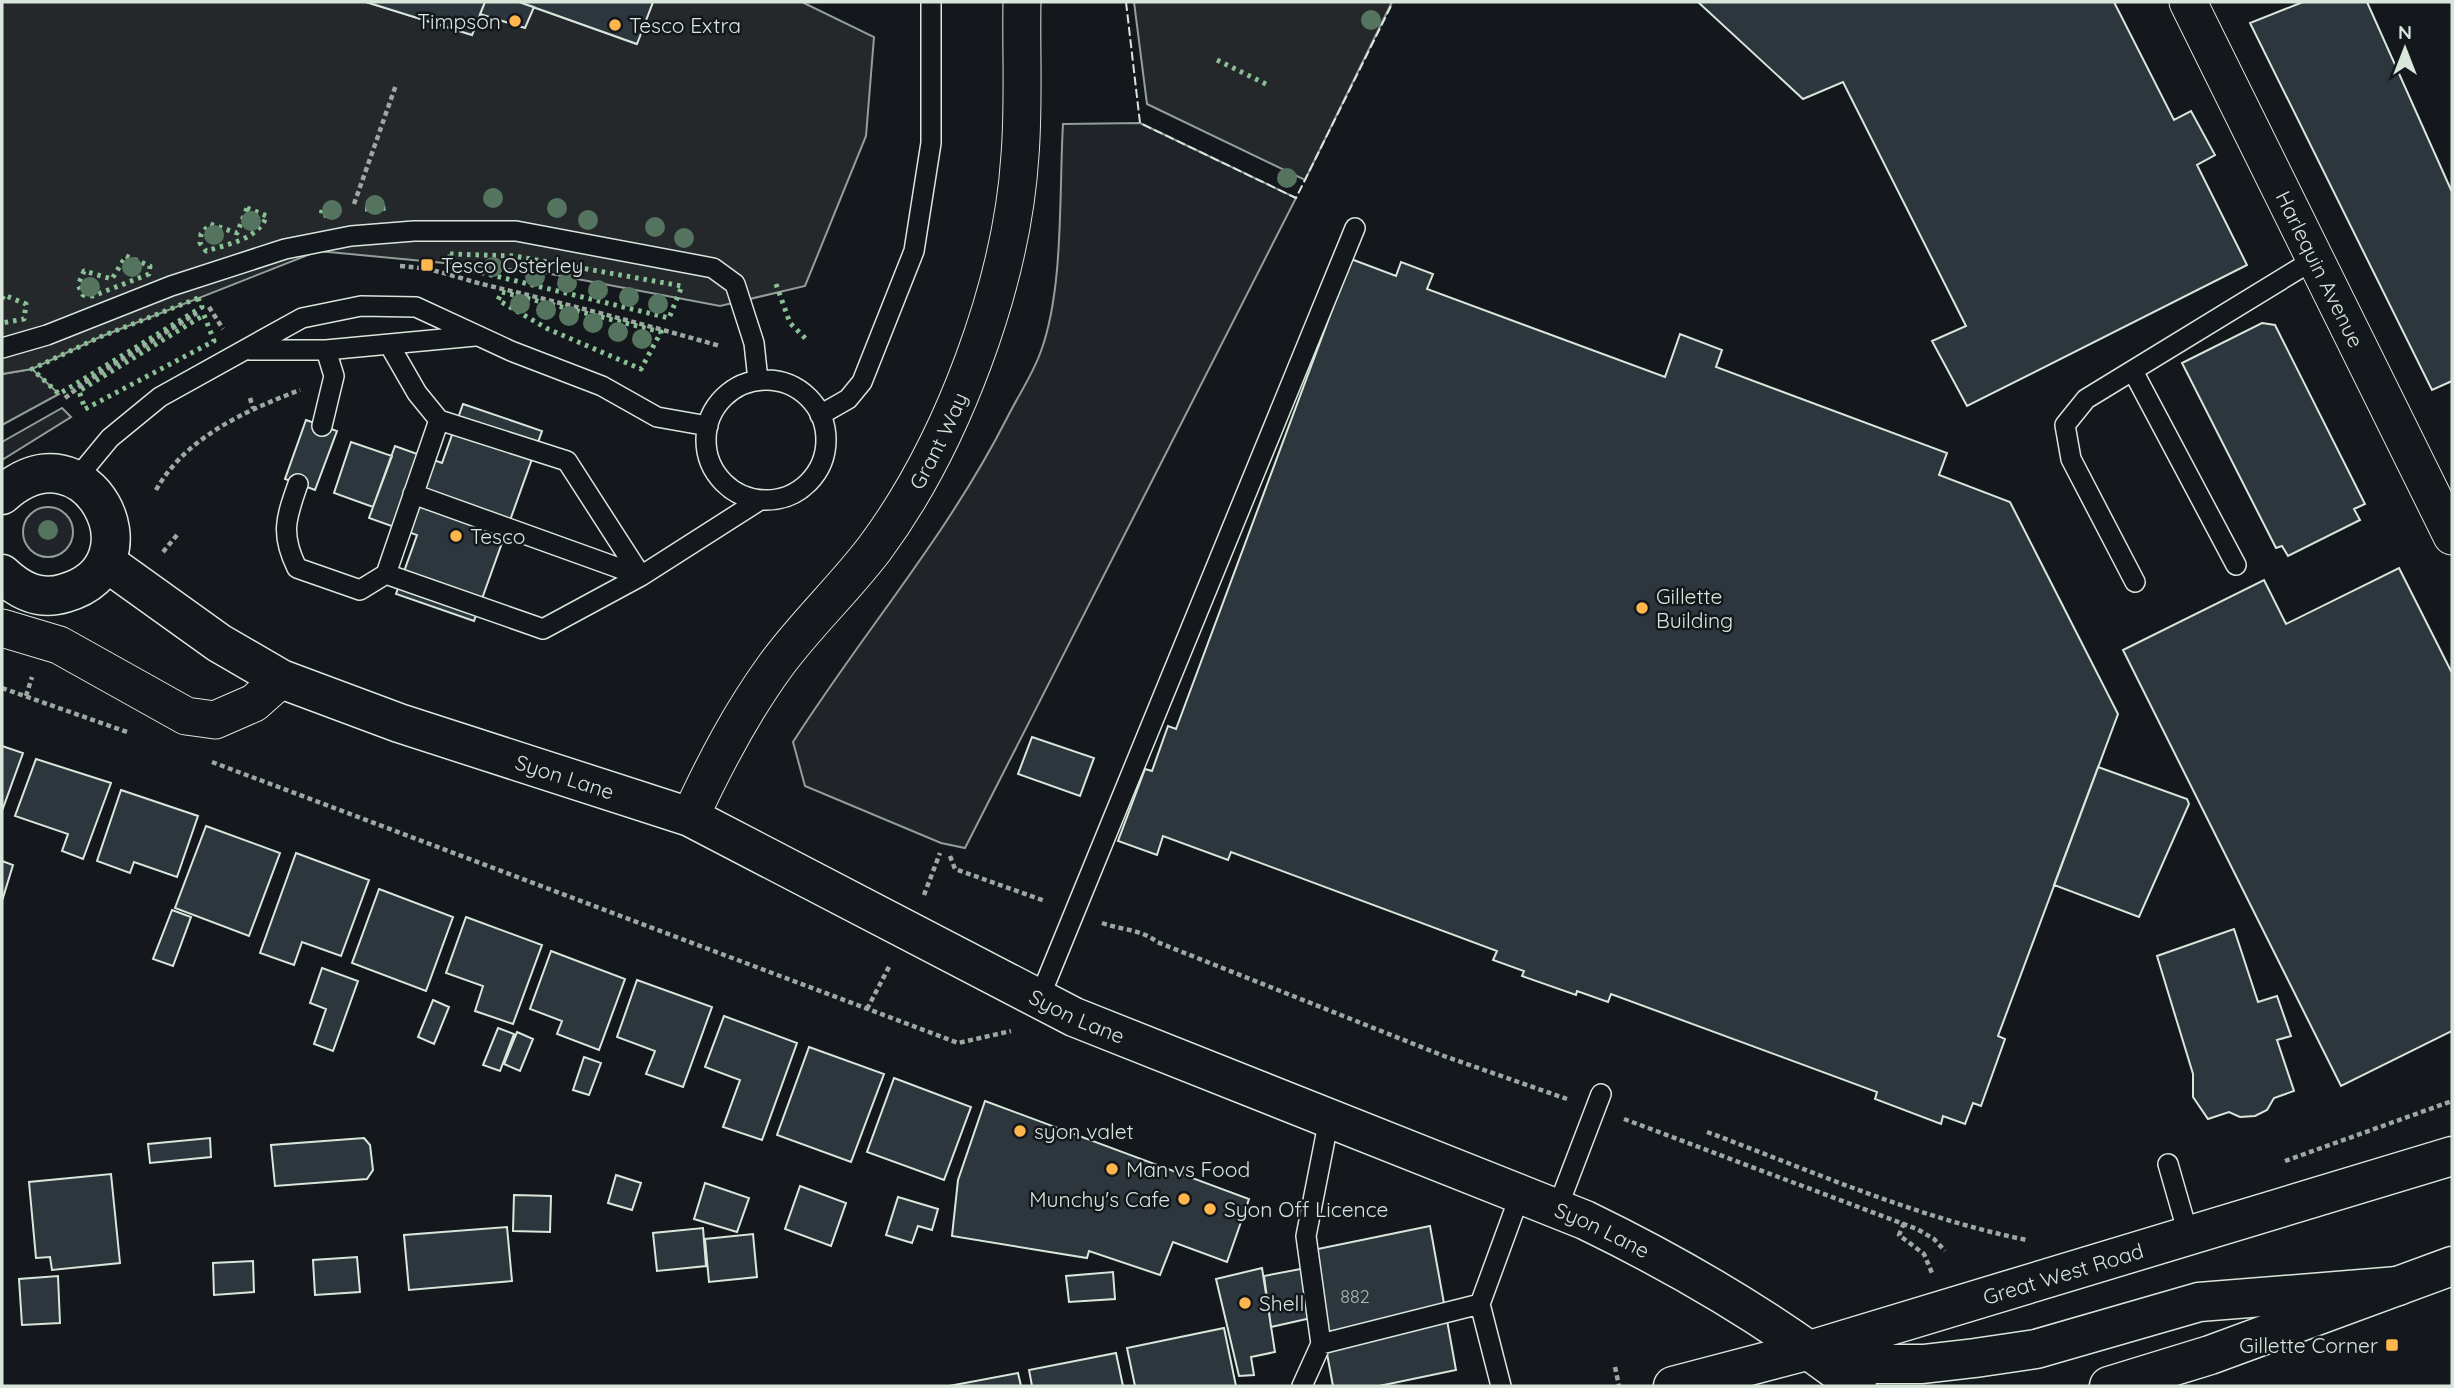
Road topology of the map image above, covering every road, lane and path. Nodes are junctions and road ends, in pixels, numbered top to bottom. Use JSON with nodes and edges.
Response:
{"nodes":[{"id":1,"x":930,"y":2,"type":"edge"},
{"id":2,"x":1022,"y":2,"type":"edge"},
{"id":3,"x":2188,"y":2,"type":"edge"},
{"id":4,"x":396,"y":86,"type":"dead end"},
{"id":5,"x":350,"y":215,"type":"dead end"},
{"id":6,"x":1355,"y":228,"type":"dead end"},
{"id":7,"x":2315,"y":259,"type":"junction"},
{"id":8,"x":208,"y":306,"type":"dead end"},
{"id":9,"x":225,"y":332,"type":"dead end"},
{"id":10,"x":476,"y":336,"type":"junction"},
{"id":11,"x":390,"y":346,"type":"junction"},
{"id":12,"x":2,"y":348,"type":"edge"},
{"id":13,"x":249,"y":351,"type":"junction"},
{"id":14,"x":326,"y":351,"type":"junction"},
{"id":15,"x":2134,"y":373,"type":"junction"},
{"id":16,"x":758,"y":380,"type":"junction"},
{"id":17,"x":331,"y":385,"type":"junction"},
{"id":18,"x":250,"y":398,"type":"dead end"},
{"id":19,"x":253,"y":408,"type":"junction"},
{"id":20,"x":820,"y":415,"type":"junction"},
{"id":21,"x":439,"y":420,"type":"junction"},
{"id":22,"x":322,"y":426,"type":"dead end"},
{"id":23,"x":708,"y":426,"type":"junction"},
{"id":24,"x":76,"y":480,"type":"junction"},
{"id":25,"x":298,"y":484,"type":"dead end"},
{"id":26,"x":156,"y":490,"type":"dead end"},
{"id":27,"x":413,"y":494,"type":"junction"},
{"id":28,"x":2,"y":495,"type":"edge"},
{"id":29,"x":760,"y":500,"type":"junction"},
{"id":30,"x":177,"y":535,"type":"dead end"},
{"id":31,"x":2452,"y":536,"type":"edge"},
{"id":32,"x":163,"y":552,"type":"dead end"},
{"id":33,"x":106,"y":562,"type":"junction"},
{"id":34,"x":2236,"y":565,"type":"dead end"},
{"id":35,"x":2,"y":574,"type":"edge"},
{"id":36,"x":386,"y":574,"type":"junction"},
{"id":37,"x":641,"y":576,"type":"junction"},
{"id":38,"x":2135,"y":582,"type":"dead end"},
{"id":39,"x":2,"y":628,"type":"edge"},
{"id":40,"x":281,"y":679,"type":"junction"},
{"id":41,"x":2,"y":688,"type":"edge"},
{"id":42,"x":134,"y":734,"type":"dead end"},
{"id":43,"x":209,"y":761,"type":"dead end"},
{"id":44,"x":690,"y":817,"type":"junction"},
{"id":45,"x":940,"y":853,"type":"dead end"},
{"id":46,"x":950,"y":856,"type":"dead end"},
{"id":47,"x":922,"y":899,"type":"dead end"},
{"id":48,"x":1046,"y":902,"type":"dead end"},
{"id":49,"x":1093,"y":919,"type":"dead end"},
{"id":50,"x":894,"y":958,"type":"dead end"},
{"id":51,"x":1039,"y":999,"type":"junction"},
{"id":52,"x":867,"y":1009,"type":"junction"},
{"id":53,"x":1074,"y":1017,"type":"junction"},
{"id":54,"x":1598,"y":1101,"type":"junction"},
{"id":55,"x":2452,"y":1101,"type":"edge"},
{"id":56,"x":1329,"y":1119,"type":"junction"},
{"id":57,"x":1707,"y":1132,"type":"dead end"},
{"id":58,"x":2452,"y":1156,"type":"edge"},
{"id":59,"x":2284,"y":1161,"type":"dead end"},
{"id":60,"x":2168,"y":1164,"type":"dead end"},
{"id":61,"x":1520,"y":1195,"type":"junction"},
{"id":62,"x":1557,"y":1209,"type":"junction"},
{"id":63,"x":1903,"y":1223,"type":"junction"},
{"id":64,"x":2189,"y":1237,"type":"junction"},
{"id":65,"x":2033,"y":1241,"type":"dead end"},
{"id":66,"x":1945,"y":1251,"type":"dead end"},
{"id":67,"x":2452,"y":1266,"type":"edge"},
{"id":68,"x":1933,"y":1274,"type":"dead end"},
{"id":69,"x":2398,"y":1286,"type":"junction"},
{"id":70,"x":1480,"y":1304,"type":"junction"},
{"id":71,"x":1321,"y":1344,"type":"junction"},
{"id":72,"x":1810,"y":1350,"type":"junction"},
{"id":73,"x":1615,"y":1367,"type":"dead end"},
{"id":74,"x":1302,"y":1386,"type":"edge"},
{"id":75,"x":1501,"y":1386,"type":"edge"},
{"id":76,"x":1619,"y":1386,"type":"edge"},
{"id":77,"x":1673,"y":1386,"type":"edge"},
{"id":78,"x":1857,"y":1386,"type":"edge"},
{"id":79,"x":2109,"y":1386,"type":"edge"}],
"edges":[{"from":1,"to":20,"type":"lane"},
{"from":2,"to":44,"type":"street","name":"Grant Way"},
{"from":3,"to":7,"type":"street","name":"Harlequin Avenue"},
{"from":4,"to":5,"type":"path"},
{"from":6,"to":51,"type":"lane"},
{"from":7,"to":15,"type":"lane"},
{"from":7,"to":31,"type":"street","name":"Harlequin Avenue"},
{"from":8,"to":9,"type":"path"},
{"from":10,"to":11,"type":"lane"},
{"from":10,"to":13,"type":"lane"},
{"from":10,"to":23,"type":"lane"},
{"from":11,"to":14,"type":"lane"},
{"from":11,"to":21,"type":"lane"},
{"from":12,"to":16,"type":"lane"},
{"from":13,"to":14,"type":"lane"},
{"from":13,"to":24,"type":"lane"},
{"from":14,"to":17,"type":"lane"},
{"from":15,"to":34,"type":"lane"},
{"from":15,"to":38,"type":"lane"},
{"from":16,"to":20,"type":"lane"},
{"from":16,"to":23,"type":"lane"},
{"from":17,"to":19,"type":"path"},
{"from":17,"to":22,"type":"lane"},
{"from":18,"to":19,"type":"path"},
{"from":19,"to":26,"type":"path"},
{"from":20,"to":29,"type":"lane"},
{"from":21,"to":27,"type":"lane"},
{"from":21,"to":37,"type":"lane"},
{"from":23,"to":29,"type":"lane"},
{"from":24,"to":28,"type":"main road"},
{"from":24,"to":33,"type":"main road"},
{"from":25,"to":36,"type":"lane"},
{"from":27,"to":36,"type":"lane"},
{"from":27,"to":37,"type":"lane"},
{"from":29,"to":37,"type":"lane"},
{"from":30,"to":32,"type":"path"},
{"from":33,"to":35,"type":"main road"},
{"from":33,"to":40,"type":"main road","name":"Syon Lane"},
{"from":36,"to":37,"type":"lane"},
{"from":39,"to":40,"type":"street"},
{"from":40,"to":44,"type":"main road","name":"Syon Lane"},
{"from":41,"to":42,"type":"path"},
{"from":43,"to":52,"type":"path"},
{"from":44,"to":51,"type":"main road","name":"Syon Lane"},
{"from":45,"to":47,"type":"path"},
{"from":46,"to":48,"type":"path"},
{"from":49,"to":54,"type":"path"},
{"from":50,"to":52,"type":"path"},
{"from":51,"to":53,"type":"main road","name":"Syon Lane"},
{"from":52,"to":53,"type":"path"},
{"from":53,"to":56,"type":"main road","name":"Syon Lane"},
{"from":54,"to":62,"type":"lane"},
{"from":54,"to":63,"type":"path"},
{"from":55,"to":59,"type":"path"},
{"from":56,"to":61,"type":"main road","name":"Syon Lane"},
{"from":56,"to":71,"type":"lane"},
{"from":57,"to":65,"type":"path"},
{"from":58,"to":64,"type":"main road","name":"Great West Road"},
{"from":60,"to":64,"type":"lane"},
{"from":61,"to":62,"type":"main road","name":"Syon Lane"},
{"from":61,"to":70,"type":"lane"},
{"from":62,"to":72,"type":"main road","name":"Syon Lane"},
{"from":63,"to":66,"type":"path"},
{"from":63,"to":68,"type":"path"},
{"from":64,"to":72,"type":"main road","name":"Great West Road"},
{"from":67,"to":69,"type":"main road"},
{"from":69,"to":72,"type":"main road"},
{"from":69,"to":79,"type":"main road"},
{"from":70,"to":71,"type":"lane"},
{"from":70,"to":75,"type":"lane"},
{"from":71,"to":74,"type":"lane"},
{"from":72,"to":77,"type":"main road","name":"Great West Road"},
{"from":72,"to":78,"type":"main road","name":"Syon Lane"},
{"from":73,"to":76,"type":"path"}]}
